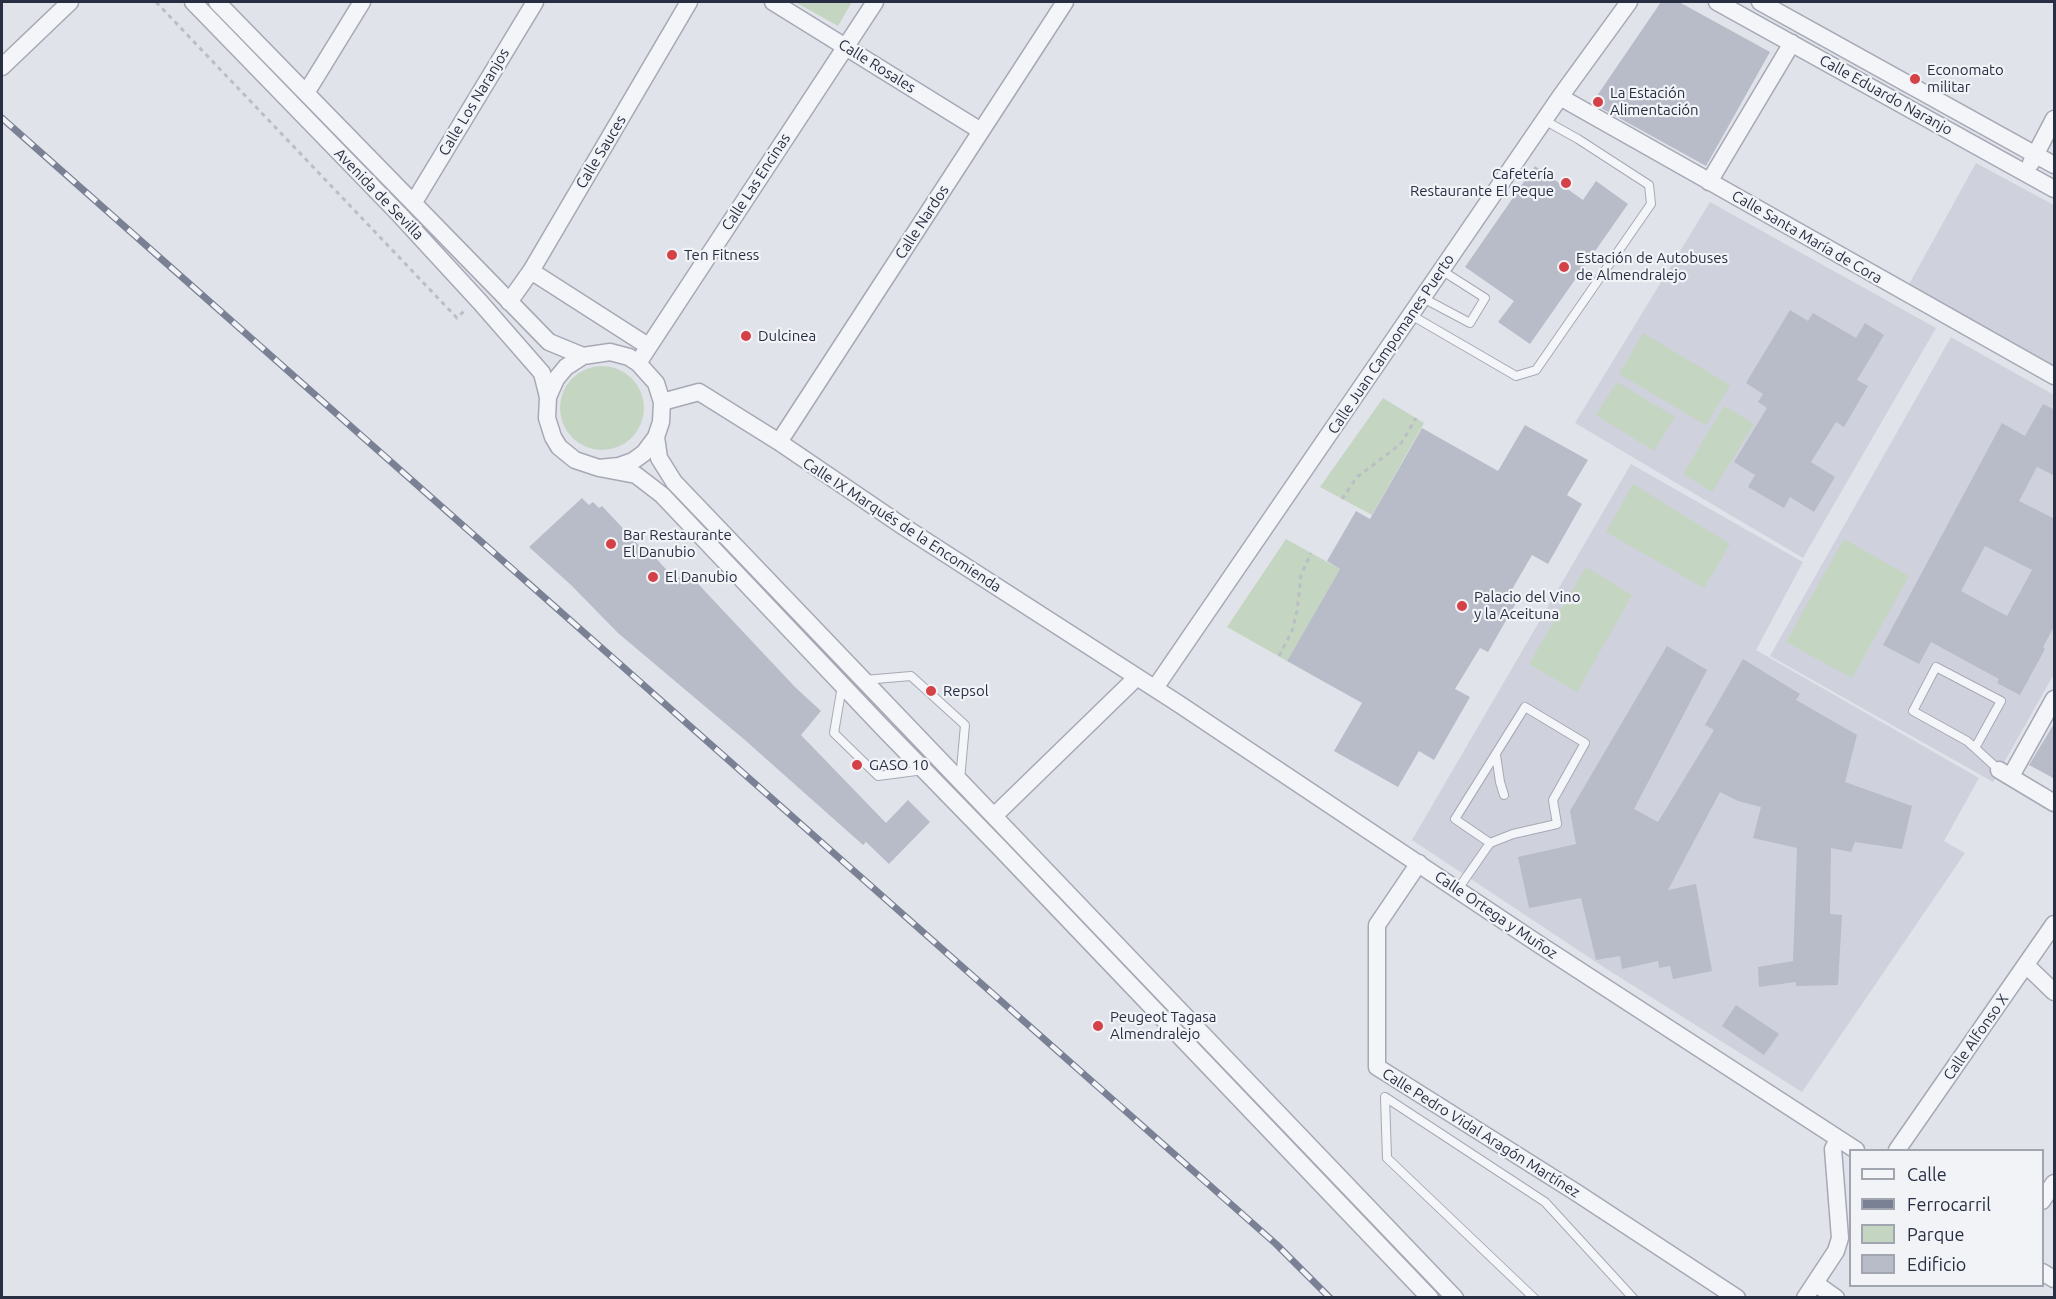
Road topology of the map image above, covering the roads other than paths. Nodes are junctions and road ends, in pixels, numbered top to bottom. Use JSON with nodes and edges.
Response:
{"nodes":[{"id":1,"x":70,"y":2,"type":"edge"},
{"id":2,"x":193,"y":2,"type":"edge"},
{"id":3,"x":362,"y":2,"type":"edge"},
{"id":4,"x":535,"y":2,"type":"edge"},
{"id":5,"x":689,"y":2,"type":"edge"},
{"id":6,"x":773,"y":2,"type":"edge"},
{"id":7,"x":875,"y":2,"type":"edge"},
{"id":8,"x":1065,"y":2,"type":"edge"},
{"id":9,"x":1629,"y":2,"type":"edge"},
{"id":10,"x":1717,"y":2,"type":"edge"},
{"id":11,"x":1760,"y":2,"type":"edge"},
{"id":12,"x":224,"y":4,"type":"edge"},
{"id":13,"x":1792,"y":43,"type":"junction"},
{"id":14,"x":846,"y":46,"type":"junction"},
{"id":15,"x":2,"y":67,"type":"edge"},
{"id":16,"x":306,"y":93,"type":"junction"},
{"id":17,"x":1560,"y":97,"type":"junction"},
{"id":18,"x":2055,"y":119,"type":"edge"},
{"id":19,"x":1544,"y":120,"type":"junction"},
{"id":20,"x":981,"y":131,"type":"junction"},
{"id":21,"x":2036,"y":154,"type":"junction"},
{"id":22,"x":2055,"y":165,"type":"edge"},
{"id":23,"x":2026,"y":173,"type":"junction"},
{"id":24,"x":1709,"y":182,"type":"junction"},
{"id":25,"x":2055,"y":189,"type":"edge"},
{"id":26,"x":414,"y":202,"type":"junction"},
{"id":27,"x":1441,"y":270,"type":"junction"},
{"id":28,"x":531,"y":271,"type":"junction"},
{"id":29,"x":1423,"y":298,"type":"junction"},
{"id":30,"x":510,"y":302,"type":"junction"},
{"id":31,"x":1410,"y":315,"type":"junction"},
{"id":32,"x":648,"y":346,"type":"junction"},
{"id":33,"x":583,"y":356,"type":"junction"},
{"id":34,"x":638,"y":363,"type":"junction"},
{"id":35,"x":2055,"y":376,"type":"edge"},
{"id":36,"x":548,"y":397,"type":"junction"},
{"id":37,"x":662,"y":402,"type":"junction"},
{"id":38,"x":656,"y":437,"type":"junction"},
{"id":39,"x":779,"y":442,"type":"junction"},
{"id":40,"x":599,"y":468,"type":"junction"},
{"id":41,"x":1137,"y":677,"type":"junction"},
{"id":42,"x":863,"y":680,"type":"junction"},
{"id":43,"x":842,"y":686,"type":"junction"},
{"id":44,"x":1155,"y":688,"type":"junction"},
{"id":45,"x":2055,"y":699,"type":"edge"},
{"id":46,"x":1975,"y":748,"type":"junction"},
{"id":47,"x":1496,"y":754,"type":"junction"},
{"id":48,"x":924,"y":770,"type":"junction"},
{"id":49,"x":2005,"y":773,"type":"junction"},
{"id":50,"x":960,"y":781,"type":"junction"},
{"id":51,"x":1504,"y":795,"type":"dead end"},
{"id":52,"x":2055,"y":803,"type":"edge"},
{"id":53,"x":994,"y":816,"type":"junction"},
{"id":54,"x":1490,"y":843,"type":"junction"},
{"id":55,"x":1419,"y":862,"type":"junction"},
{"id":56,"x":1458,"y":889,"type":"junction"},
{"id":57,"x":2055,"y":924,"type":"edge"},
{"id":58,"x":2026,"y":965,"type":"junction"},
{"id":59,"x":2055,"y":992,"type":"edge"},
{"id":60,"x":1838,"y":1139,"type":"junction"},
{"id":61,"x":1854,"y":1149,"type":"edge"},
{"id":62,"x":1898,"y":1149,"type":"edge"},
{"id":63,"x":2055,"y":1183,"type":"edge"},
{"id":64,"x":2044,"y":1200,"type":"edge"},
{"id":65,"x":1815,"y":1283,"type":"junction"},
{"id":66,"x":1430,"y":1298,"type":"edge"},
{"id":67,"x":1455,"y":1298,"type":"edge"},
{"id":68,"x":1534,"y":1298,"type":"edge"},
{"id":69,"x":1634,"y":1298,"type":"edge"},
{"id":70,"x":1737,"y":1298,"type":"edge"},
{"id":71,"x":1805,"y":1298,"type":"edge"},
{"id":72,"x":1836,"y":1298,"type":"edge"}],
"edges":[{"from":1,"to":15,"type":"street"},
{"from":2,"to":36,"type":"street","name":"Avenida de Sevilla"},
{"from":3,"to":16,"type":"street"},
{"from":4,"to":26,"type":"street","name":"Calle Los Naranjos"},
{"from":5,"to":28,"type":"street","name":"Calle Sauces"},
{"from":6,"to":14,"type":"street","name":"Calle Rosales"},
{"from":7,"to":14,"type":"street","name":"Calle Las Encinas"},
{"from":8,"to":20,"type":"street","name":"Calle Nardos"},
{"from":9,"to":17,"type":"street","name":"Calle Juan Campomanes Puerto"},
{"from":10,"to":13,"type":"street","name":"Calle Eduardo Naranjo"},
{"from":11,"to":21,"type":"street","name":"Calle Eduardo Naranjo"},
{"from":12,"to":16,"type":"street","name":"Avenida de Sevilla"},
{"from":13,"to":23,"type":"street","name":"Calle Eduardo Naranjo"},
{"from":13,"to":24,"type":"street"},
{"from":14,"to":20,"type":"street","name":"Calle Rosales"},
{"from":14,"to":32,"type":"street","name":"Calle Las Encinas"},
{"from":16,"to":26,"type":"street","name":"Avenida de Sevilla"},
{"from":17,"to":19,"type":"street","name":"Calle Juan Campomanes Puerto"},
{"from":17,"to":24,"type":"street","name":"Calle Santa María de Cora"},
{"from":18,"to":21,"type":"street"},
{"from":19,"to":27,"type":"street","name":"Calle Juan Campomanes Puerto"},
{"from":19,"to":31,"type":"lane"},
{"from":20,"to":39,"type":"street","name":"Calle Nardos"},
{"from":21,"to":22,"type":"street","name":"Calle Eduardo Naranjo"},
{"from":21,"to":23,"type":"street"},
{"from":23,"to":25,"type":"street","name":"Calle Eduardo Naranjo"},
{"from":24,"to":35,"type":"street","name":"Calle Santa María de Cora"},
{"from":26,"to":30,"type":"street","name":"Avenida de Sevilla"},
{"from":27,"to":29,"type":"street","name":"Calle Juan Campomanes Puerto"},
{"from":27,"to":29,"type":"lane"},
{"from":28,"to":30,"type":"street","name":"Calle Sauces"},
{"from":28,"to":32,"type":"street"},
{"from":29,"to":31,"type":"street","name":"Calle Juan Campomanes Puerto"},
{"from":30,"to":33,"type":"street","name":"Avenida de Sevilla"},
{"from":31,"to":44,"type":"street","name":"Calle Juan Campomanes Puerto"},
{"from":32,"to":34,"type":"street","name":"Calle Las Encinas"},
{"from":33,"to":34,"type":"street"},
{"from":33,"to":36,"type":"street"},
{"from":34,"to":37,"type":"street"},
{"from":36,"to":40,"type":"street"},
{"from":37,"to":38,"type":"street"},
{"from":37,"to":39,"type":"street","name":"Calle IX Marqués de la Encomienda"},
{"from":38,"to":40,"type":"street"},
{"from":38,"to":42,"type":"street"},
{"from":39,"to":41,"type":"street","name":"Calle IX Marqués de la Encomienda"},
{"from":40,"to":43,"type":"street"},
{"from":41,"to":44,"type":"street","name":"Calle Ortega y Muñoz"},
{"from":41,"to":53,"type":"street"},
{"from":42,"to":50,"type":"street"},
{"from":42,"to":50,"type":"lane"},
{"from":43,"to":48,"type":"street"},
{"from":43,"to":48,"type":"lane"},
{"from":44,"to":55,"type":"street","name":"Calle Ortega y Muñoz"},
{"from":45,"to":49,"type":"street"},
{"from":46,"to":46,"type":"lane"},
{"from":46,"to":49,"type":"lane"},
{"from":47,"to":51,"type":"lane"},
{"from":47,"to":54,"type":"lane"},
{"from":47,"to":54,"type":"lane"},
{"from":48,"to":66,"type":"street"},
{"from":49,"to":52,"type":"street"},
{"from":50,"to":53,"type":"street"},
{"from":53,"to":67,"type":"street"},
{"from":54,"to":56,"type":"lane"},
{"from":55,"to":56,"type":"street","name":"Calle Ortega y Muñoz"},
{"from":55,"to":70,"type":"street","name":"Calle Pedro Vidal Aragón Martínez"},
{"from":56,"to":60,"type":"street","name":"Calle Ortega y Muñoz"},
{"from":57,"to":58,"type":"street","name":"Calle Alfonso X"},
{"from":58,"to":59,"type":"street"},
{"from":58,"to":62,"type":"street","name":"Calle Alfonso X"},
{"from":60,"to":61,"type":"street","name":"Calle Ortega y Muñoz"},
{"from":60,"to":65,"type":"street"},
{"from":63,"to":64,"type":"street"},
{"from":65,"to":71,"type":"street"},
{"from":65,"to":72,"type":"street"},
{"from":68,"to":69,"type":"lane"}]}
